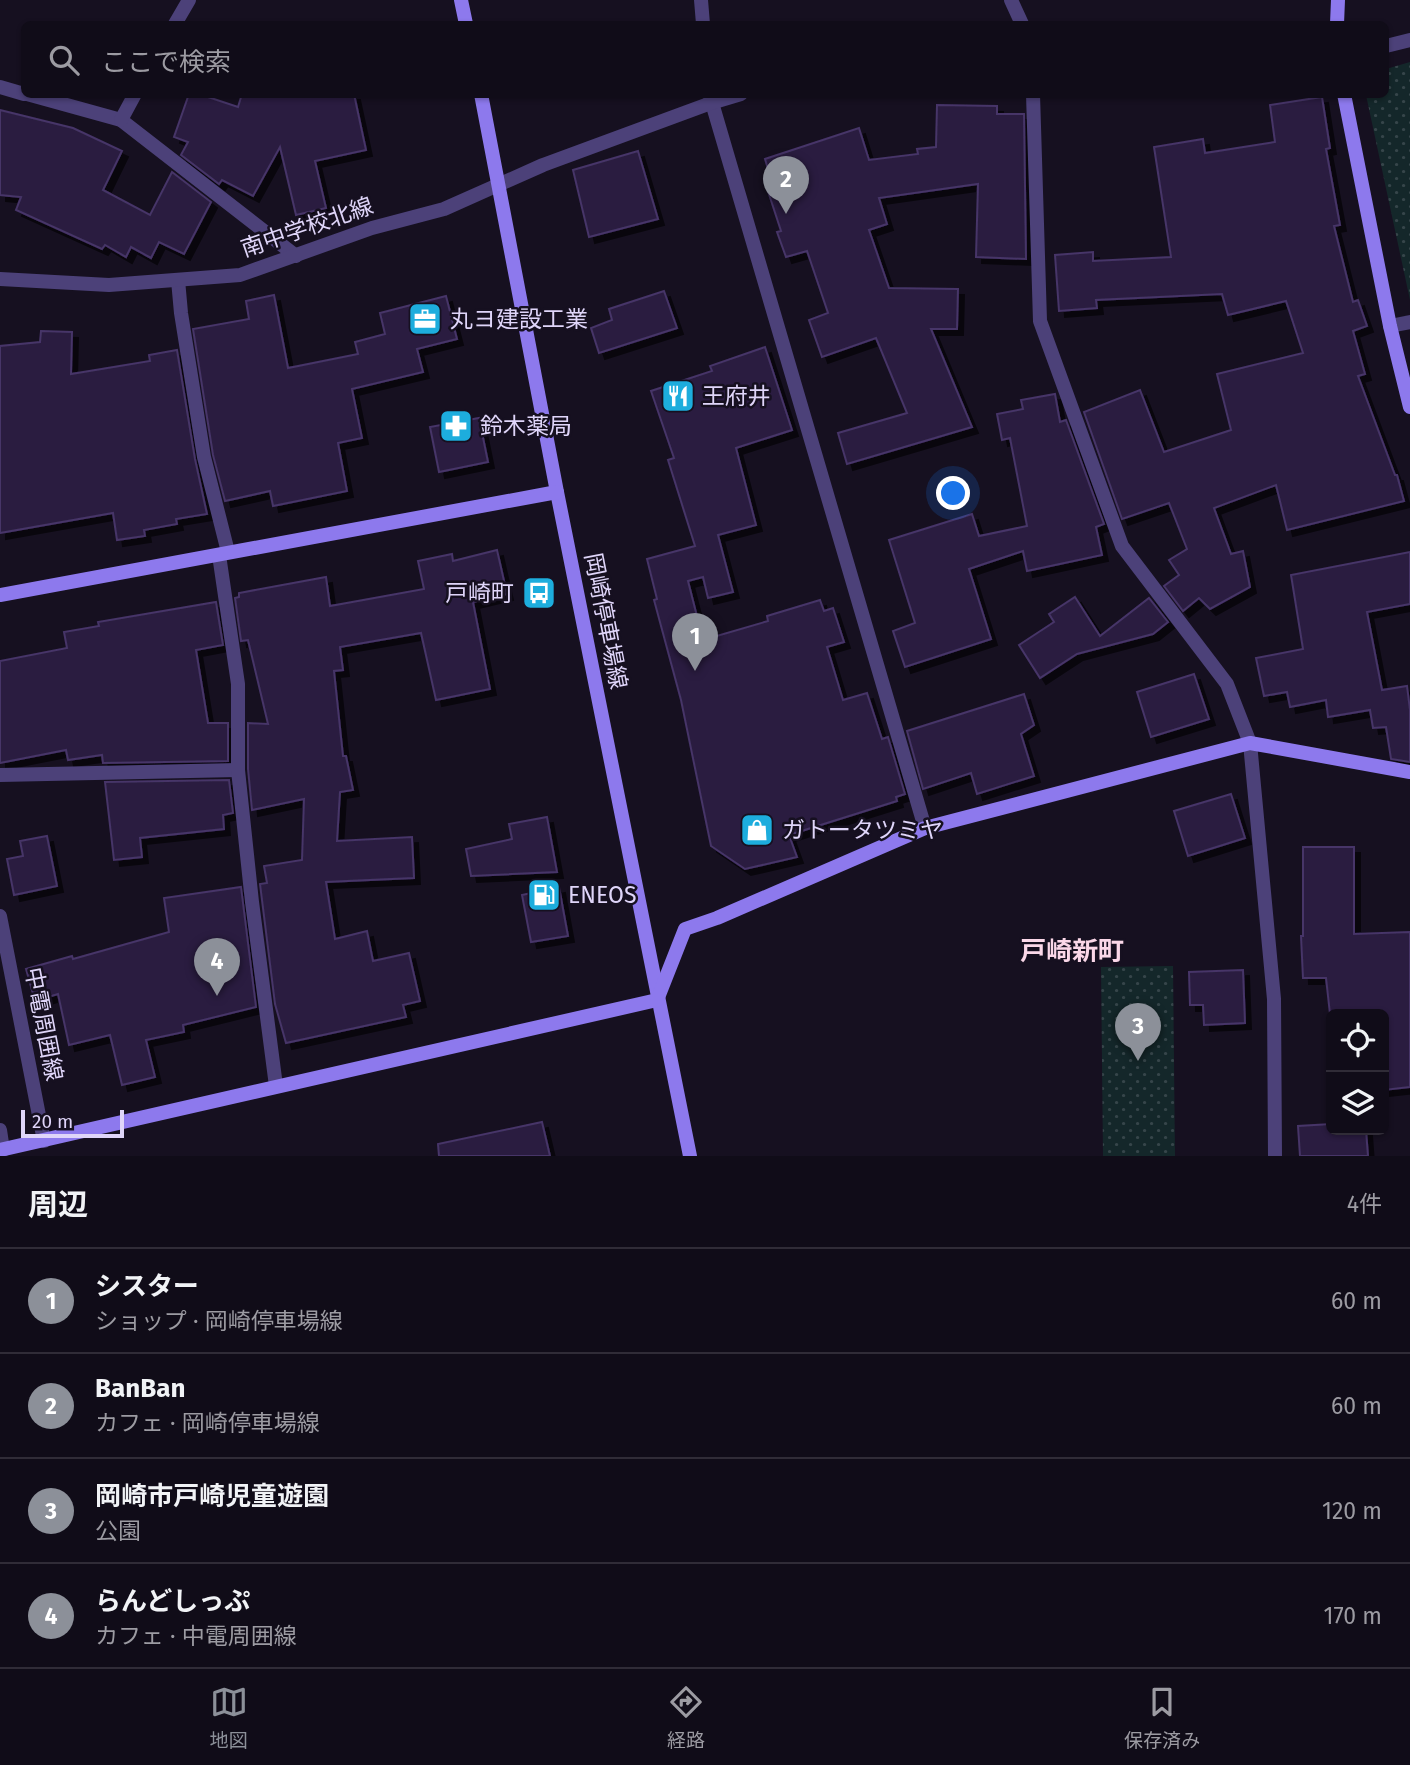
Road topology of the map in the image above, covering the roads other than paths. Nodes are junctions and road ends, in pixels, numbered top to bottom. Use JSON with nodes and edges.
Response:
{"nodes":[{"id":1,"x":189,"y":0,"type":"edge"},
{"id":2,"x":461,"y":0,"type":"edge"},
{"id":3,"x":701,"y":0,"type":"edge"},
{"id":4,"x":1011,"y":0,"type":"edge"},
{"id":5,"x":1338,"y":0,"type":"edge"},
{"id":6,"x":177,"y":21,"type":"edge"},
{"id":7,"x":465,"y":21,"type":"edge"},
{"id":8,"x":703,"y":21,"type":"edge"},
{"id":9,"x":1020,"y":21,"type":"edge"},
{"id":10,"x":1337,"y":21,"type":"edge"},
{"id":11,"x":1410,"y":40,"type":"edge"},
{"id":12,"x":1389,"y":45,"type":"edge"},
{"id":13,"x":0,"y":87,"type":"edge"},
{"id":14,"x":21,"y":93,"type":"edge"},
{"id":15,"x":40,"y":98,"type":"edge"},
{"id":16,"x":133,"y":98,"type":"edge"},
{"id":17,"x":482,"y":98,"type":"edge"},
{"id":18,"x":1033,"y":98,"type":"edge"},
{"id":19,"x":1345,"y":98,"type":"edge"},
{"id":20,"x":710,"y":99,"type":"edge"},
{"id":21,"x":121,"y":121,"type":"junction"},
{"id":22,"x":498,"y":187,"type":"junction"},
{"id":23,"x":296,"y":256,"type":"junction"},
{"id":24,"x":0,"y":279,"type":"edge"},
{"id":25,"x":178,"y":280,"type":"junction"},
{"id":26,"x":1410,"y":322,"type":"edge"},
{"id":27,"x":1390,"y":326,"type":"junction"},
{"id":28,"x":1410,"y":407,"type":"edge"},
{"id":29,"x":557,"y":492,"type":"junction"},
{"id":30,"x":223,"y":553,"type":"junction"},
{"id":31,"x":0,"y":595,"type":"edge"},
{"id":32,"x":1251,"y":743,"type":"junction"},
{"id":33,"x":238,"y":770,"type":"junction"},
{"id":34,"x":1410,"y":772,"type":"edge"},
{"id":35,"x":0,"y":775,"type":"edge"},
{"id":36,"x":925,"y":828,"type":"junction"},
{"id":37,"x":0,"y":916,"type":"edge"},
{"id":38,"x":657,"y":1000,"type":"junction"},
{"id":39,"x":276,"y":1086,"type":"junction"},
{"id":40,"x":0,"y":1130,"type":"edge"},
{"id":41,"x":44,"y":1141,"type":"junction"},
{"id":42,"x":2,"y":1150,"type":"edge"},
{"id":43,"x":690,"y":1156,"type":"edge"},
{"id":44,"x":1275,"y":1156,"type":"edge"}],
"edges":[{"from":1,"to":6,"type":"street"},
{"from":2,"to":7,"type":"street"},
{"from":3,"to":8,"type":"street"},
{"from":4,"to":9,"type":"street"},
{"from":5,"to":10,"type":"street"},
{"from":11,"to":12,"type":"street"},
{"from":13,"to":14,"type":"street"},
{"from":15,"to":21,"type":"street"},
{"from":16,"to":21,"type":"street"},
{"from":17,"to":22,"type":"street","name":"岡崎停車場線"},
{"from":18,"to":32,"type":"street"},
{"from":19,"to":27,"type":"street"},
{"from":20,"to":22,"type":"street","name":"南中学校北線"},
{"from":20,"to":36,"type":"street"},
{"from":21,"to":23,"type":"street"},
{"from":22,"to":23,"type":"street","name":"南中学校北線"},
{"from":22,"to":29,"type":"street","name":"岡崎停車場線"},
{"from":23,"to":25,"type":"street","name":"南中学校北線"},
{"from":24,"to":25,"type":"street","name":"南中学校北線"},
{"from":25,"to":30,"type":"street"},
{"from":26,"to":27,"type":"street"},
{"from":27,"to":28,"type":"street"},
{"from":29,"to":30,"type":"street"},
{"from":29,"to":38,"type":"street","name":"岡崎停車場線"},
{"from":30,"to":31,"type":"street"},
{"from":30,"to":33,"type":"street"},
{"from":32,"to":34,"type":"street"},
{"from":32,"to":36,"type":"street"},
{"from":32,"to":44,"type":"street"},
{"from":33,"to":35,"type":"street"},
{"from":33,"to":39,"type":"street"},
{"from":36,"to":38,"type":"street"},
{"from":37,"to":41,"type":"street","name":"中電周囲線"},
{"from":38,"to":39,"type":"street"},
{"from":38,"to":43,"type":"street","name":"岡崎停車場線"},
{"from":39,"to":41,"type":"street"},
{"from":40,"to":42,"type":"street"},
{"from":41,"to":42,"type":"street"}]}
